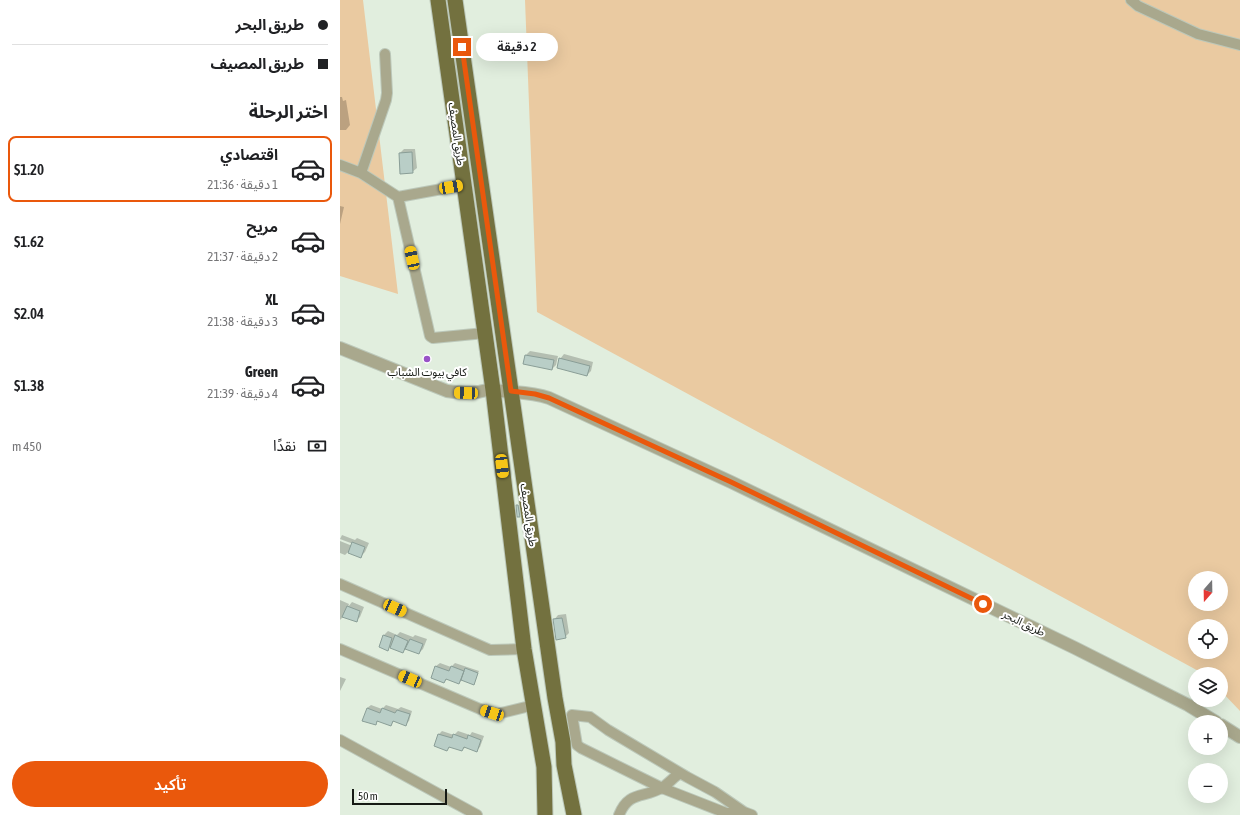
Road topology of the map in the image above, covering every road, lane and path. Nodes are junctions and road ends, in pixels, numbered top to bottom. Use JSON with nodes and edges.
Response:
{"nodes":[{"id":1,"x":438,"y":0,"type":"edge"},
{"id":2,"x":455,"y":0,"type":"edge"},
{"id":3,"x":1131,"y":0,"type":"edge"},
{"id":4,"x":1240,"y":46,"type":"edge"},
{"id":5,"x":385,"y":54,"type":"dead end"},
{"id":6,"x":340,"y":165,"type":"edge"},
{"id":7,"x":361,"y":173,"type":"junction"},
{"id":8,"x":464,"y":185,"type":"junction"},
{"id":9,"x":398,"y":197,"type":"junction"},
{"id":10,"x":485,"y":333,"type":"junction"},
{"id":11,"x":340,"y":348,"type":"edge"},
{"id":12,"x":493,"y":390,"type":"junction"},
{"id":13,"x":511,"y":391,"type":"junction"},
{"id":14,"x":340,"y":584,"type":"edge"},
{"id":15,"x":340,"y":649,"type":"edge"},
{"id":16,"x":524,"y":649,"type":"junction"},
{"id":17,"x":534,"y":705,"type":"junction"},
{"id":18,"x":1204,"y":715,"type":"edge"},
{"id":19,"x":1228,"y":729,"type":"edge"},
{"id":20,"x":1240,"y":737,"type":"edge"},
{"id":21,"x":340,"y":740,"type":"edge"},
{"id":22,"x":563,"y":742,"type":"junction"},
{"id":23,"x":540,"y":744,"type":"junction"},
{"id":24,"x":564,"y":765,"type":"junction"},
{"id":25,"x":544,"y":767,"type":"junction"},
{"id":26,"x":680,"y":773,"type":"junction"},
{"id":27,"x":662,"y":788,"type":"junction"},
{"id":28,"x":748,"y":814,"type":"edge"},
{"id":29,"x":477,"y":815,"type":"edge"},
{"id":30,"x":545,"y":815,"type":"edge"},
{"id":31,"x":574,"y":815,"type":"edge"},
{"id":32,"x":619,"y":815,"type":"edge"}],
"edges":[{"from":1,"to":8,"type":"main road","name":"طريق المصيف"},
{"from":2,"to":13,"type":"main road","name":"طريق المصيف"},
{"from":3,"to":4,"type":"street"},
{"from":5,"to":7,"type":"street"},
{"from":6,"to":7,"type":"street"},
{"from":7,"to":9,"type":"street"},
{"from":8,"to":9,"type":"street"},
{"from":8,"to":10,"type":"main road","name":"طريق المصيف"},
{"from":9,"to":10,"type":"street"},
{"from":10,"to":12,"type":"main road","name":"طريق المصيف"},
{"from":11,"to":12,"type":"street","name":"طريق البحر"},
{"from":12,"to":13,"type":"street","name":"طريق البحر"},
{"from":12,"to":16,"type":"main road","name":"طريق المصيف"},
{"from":13,"to":18,"type":"street","name":"طريق البحر"},
{"from":13,"to":22,"type":"main road","name":"طريق المصيف"},
{"from":14,"to":16,"type":"street"},
{"from":15,"to":17,"type":"street"},
{"from":16,"to":17,"type":"main road","name":"طريق المصيف"},
{"from":17,"to":23,"type":"main road","name":"طريق المصيف"},
{"from":19,"to":20,"type":"street"},
{"from":21,"to":29,"type":"street"},
{"from":22,"to":23,"type":"main road"},
{"from":22,"to":24,"type":"main road","name":"طريق المصيف"},
{"from":23,"to":25,"type":"main road","name":"طريق المصيف"},
{"from":24,"to":25,"type":"main road"},
{"from":24,"to":31,"type":"main road","name":"طريق المصيف"},
{"from":25,"to":30,"type":"main road","name":"طريق المصيف"},
{"from":26,"to":27,"type":"street"},
{"from":26,"to":27,"type":"street"},
{"from":26,"to":28,"type":"street"},
{"from":27,"to":28,"type":"street"},
{"from":27,"to":32,"type":"street"}]}
